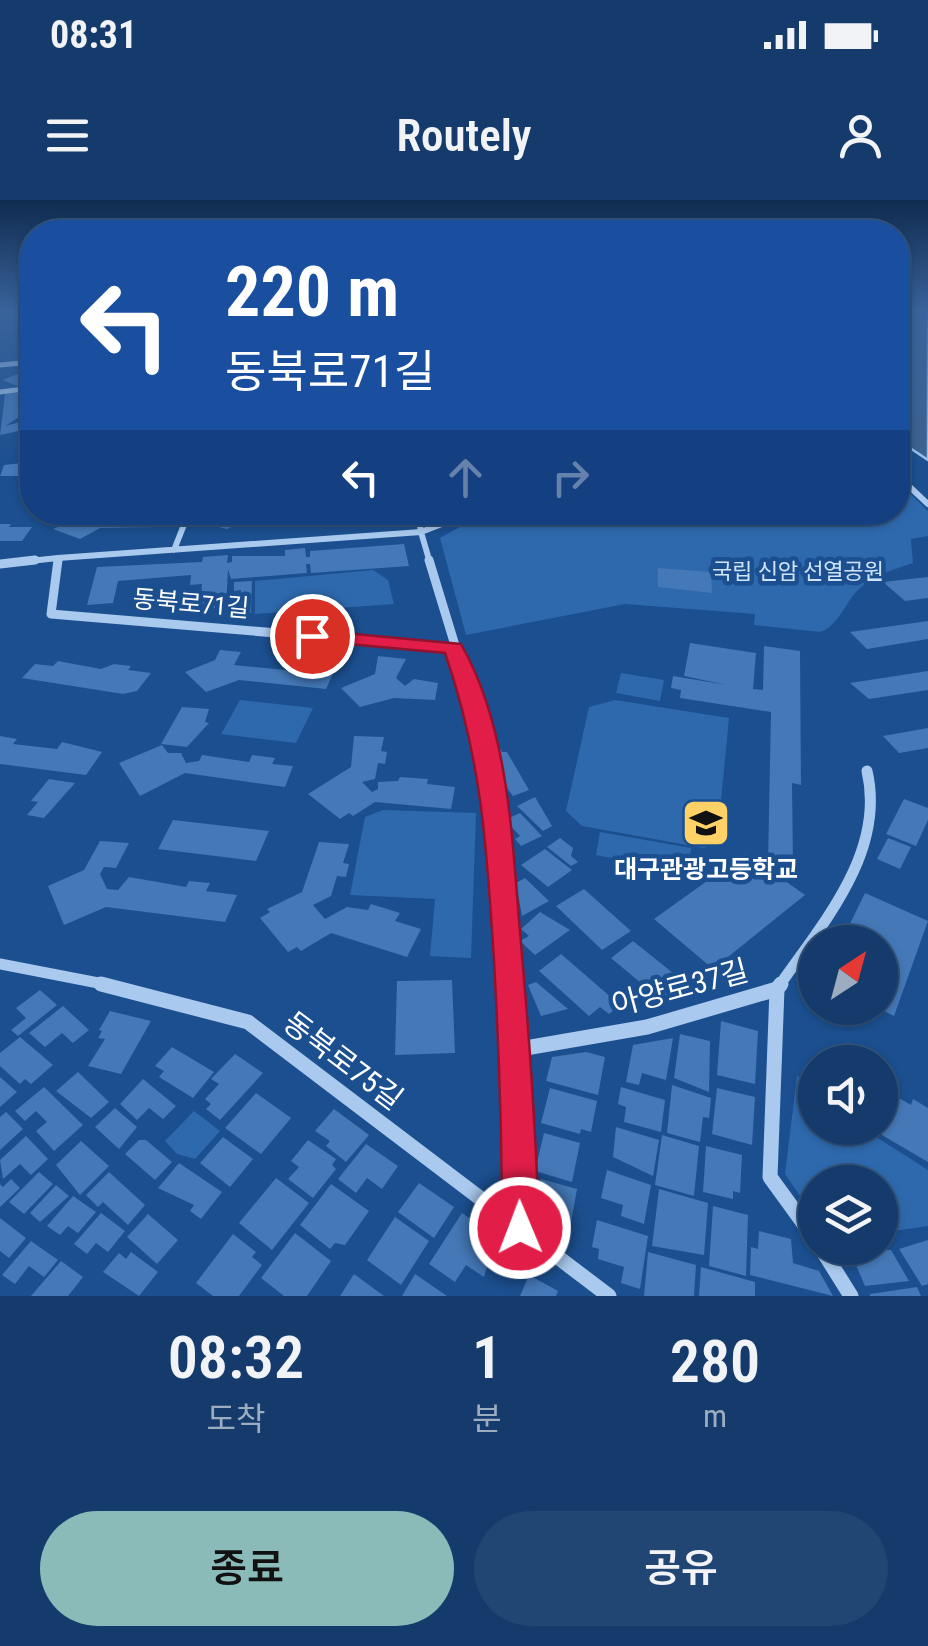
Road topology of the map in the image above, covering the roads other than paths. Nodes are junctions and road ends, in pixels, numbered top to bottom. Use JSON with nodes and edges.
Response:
{"nodes":[{"id":1,"x":184,"y":525,"type":"edge"},
{"id":2,"x":419,"y":525,"type":"edge"},
{"id":3,"x":439,"y":525,"type":"edge"},
{"id":4,"x":420,"y":532,"type":"junction"},
{"id":5,"x":174,"y":550,"type":"junction"},
{"id":6,"x":58,"y":558,"type":"junction"},
{"id":7,"x":0,"y":564,"type":"edge"},
{"id":8,"x":454,"y":648,"type":"junction"},
{"id":9,"x":867,"y":771,"type":"dead end"},
{"id":10,"x":0,"y":964,"type":"edge"},
{"id":11,"x":777,"y":989,"type":"junction"},
{"id":12,"x":514,"y":1050,"type":"junction"},
{"id":13,"x":798,"y":1216,"type":"edge"},
{"id":14,"x":520,"y":1228,"type":"junction"},
{"id":15,"x":832,"y":1265,"type":"edge"},
{"id":16,"x":610,"y":1296,"type":"edge"},
{"id":17,"x":851,"y":1296,"type":"edge"}],
"edges":[{"from":1,"to":5,"type":"street"},
{"from":2,"to":4,"type":"street"},
{"from":3,"to":4,"type":"street"},
{"from":4,"to":5,"type":"street"},
{"from":4,"to":8,"type":"street"},
{"from":5,"to":6,"type":"street"},
{"from":6,"to":7,"type":"street"},
{"from":6,"to":8,"type":"street","name":"동북로71길"},
{"from":8,"to":12,"type":"street"},
{"from":9,"to":11,"type":"street"},
{"from":10,"to":14,"type":"street","name":"동북로75길"},
{"from":11,"to":12,"type":"street","name":"아양로37길"},
{"from":11,"to":13,"type":"street","name":"아양로37길"},
{"from":12,"to":14,"type":"street"},
{"from":14,"to":16,"type":"street","name":"동북로75길"},
{"from":15,"to":17,"type":"street"}]}
